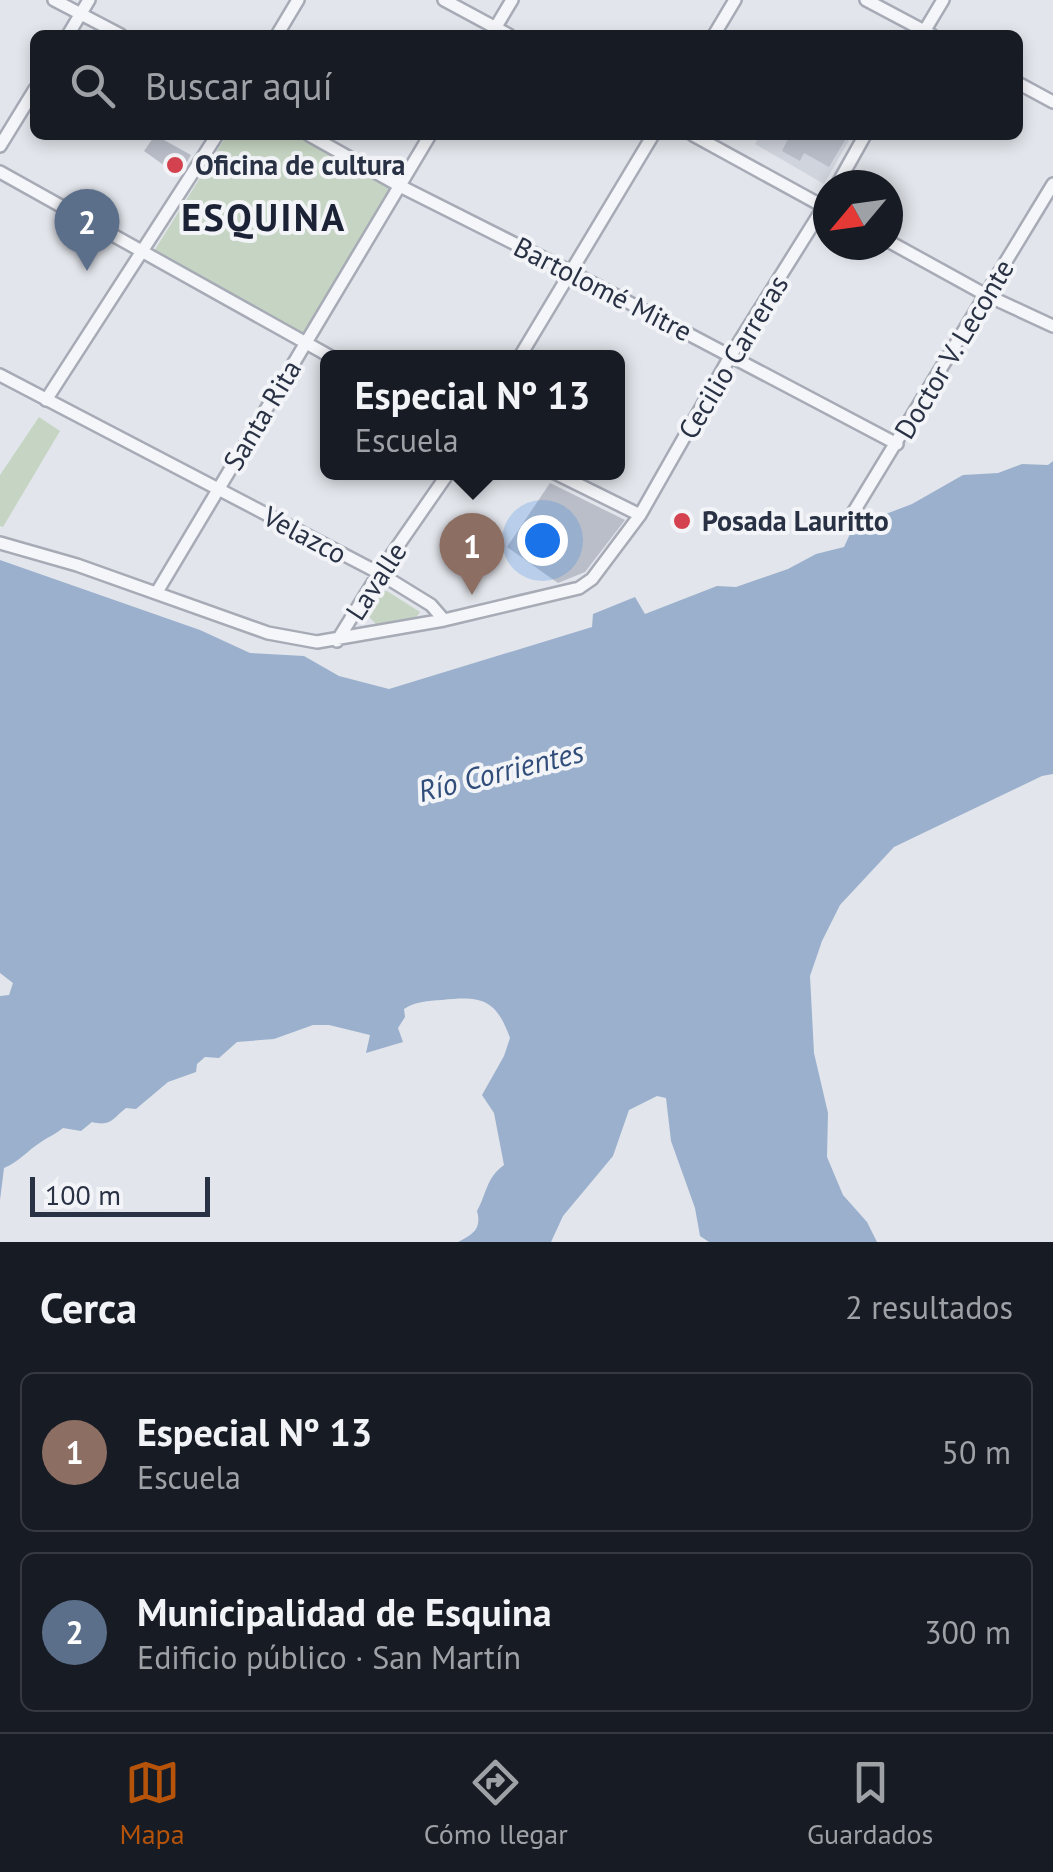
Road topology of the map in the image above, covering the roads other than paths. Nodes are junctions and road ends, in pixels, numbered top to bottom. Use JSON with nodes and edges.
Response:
{"nodes":[{"id":1,"x":54,"y":0,"type":"edge"},
{"id":2,"x":89,"y":0,"type":"edge"},
{"id":3,"x":298,"y":0,"type":"edge"},
{"id":4,"x":444,"y":0,"type":"edge"},
{"id":5,"x":512,"y":0,"type":"edge"},
{"id":6,"x":735,"y":0,"type":"edge"},
{"id":7,"x":866,"y":0,"type":"edge"},
{"id":8,"x":942,"y":0,"type":"edge"},
{"id":9,"x":80,"y":14,"type":"junction"},
{"id":10,"x":71,"y":30,"type":"edge"},
{"id":11,"x":112,"y":30,"type":"edge"},
{"id":12,"x":280,"y":30,"type":"edge"},
{"id":13,"x":491,"y":30,"type":"edge"},
{"id":14,"x":494,"y":30,"type":"edge"},
{"id":15,"x":717,"y":30,"type":"edge"},
{"id":16,"x":919,"y":30,"type":"edge"},
{"id":17,"x":928,"y":30,"type":"edge"},
{"id":18,"x":1023,"y":86,"type":"edge"},
{"id":19,"x":30,"y":97,"type":"edge"},
{"id":20,"x":1053,"y":102,"type":"edge"},
{"id":21,"x":214,"y":140,"type":"edge"},
{"id":22,"x":318,"y":140,"type":"edge"},
{"id":23,"x":427,"y":140,"type":"edge"},
{"id":24,"x":650,"y":140,"type":"edge"},
{"id":25,"x":702,"y":140,"type":"edge"},
{"id":26,"x":862,"y":140,"type":"edge"},
{"id":27,"x":0,"y":146,"type":"edge"},
{"id":28,"x":845,"y":170,"type":"edge"},
{"id":29,"x":0,"y":172,"type":"edge"},
{"id":30,"x":1053,"y":184,"type":"edge"},
{"id":31,"x":400,"y":186,"type":"junction"},
{"id":32,"x":813,"y":198,"type":"edge"},
{"id":33,"x":813,"y":227,"type":"edge"},
{"id":34,"x":903,"y":249,"type":"edge"},
{"id":35,"x":143,"y":250,"type":"junction"},
{"id":36,"x":569,"y":271,"type":"junction"},
{"id":37,"x":986,"y":295,"type":"junction"},
{"id":38,"x":1053,"y":326,"type":"edge"},
{"id":39,"x":306,"y":342,"type":"junction"},
{"id":40,"x":320,"y":350,"type":"edge"},
{"id":41,"x":524,"y":350,"type":"edge"},
{"id":42,"x":731,"y":355,"type":"junction"},
{"id":43,"x":0,"y":375,"type":"edge"},
{"id":44,"x":46,"y":400,"type":"junction"},
{"id":45,"x":897,"y":444,"type":"junction"},
{"id":46,"x":443,"y":480,"type":"edge"},
{"id":47,"x":570,"y":480,"type":"edge"},
{"id":48,"x":218,"y":489,"type":"junction"},
{"id":49,"x":853,"y":512,"type":"dead end"},
{"id":50,"x":640,"y":514,"type":"junction"},
{"id":51,"x":0,"y":543,"type":"edge"},
{"id":52,"x":378,"y":574,"type":"junction"},
{"id":53,"x":156,"y":592,"type":"junction"},
{"id":54,"x":444,"y":620,"type":"junction"},
{"id":55,"x":338,"y":640,"type":"junction"}],
"edges":[{"from":1,"to":9,"type":"street"},
{"from":2,"to":9,"type":"street"},
{"from":3,"to":12,"type":"street"},
{"from":4,"to":13,"type":"street"},
{"from":5,"to":14,"type":"street"},
{"from":6,"to":15,"type":"street"},
{"from":7,"to":16,"type":"street"},
{"from":8,"to":17,"type":"street"},
{"from":9,"to":10,"type":"street"},
{"from":9,"to":11,"type":"street"},
{"from":18,"to":20,"type":"street"},
{"from":19,"to":27,"type":"street"},
{"from":21,"to":35,"type":"street"},
{"from":22,"to":31,"type":"street","name":"Bartolomé Mitre"},
{"from":23,"to":31,"type":"street","name":"Santa Rita"},
{"from":24,"to":36,"type":"street"},
{"from":25,"to":32,"type":"street"},
{"from":26,"to":28,"type":"street"},
{"from":29,"to":35,"type":"street"},
{"from":30,"to":37,"type":"street","name":"Doctor V. Leconte"},
{"from":31,"to":36,"type":"street","name":"Bartolomé Mitre"},
{"from":31,"to":39,"type":"street","name":"Santa Rita"},
{"from":33,"to":42,"type":"street","name":"Cecilio Carreras"},
{"from":34,"to":37,"type":"street"},
{"from":35,"to":39,"type":"street"},
{"from":35,"to":44,"type":"street"},
{"from":36,"to":41,"type":"street"},
{"from":36,"to":42,"type":"street","name":"Bartolomé Mitre"},
{"from":37,"to":38,"type":"street"},
{"from":37,"to":45,"type":"street","name":"Doctor V. Leconte"},
{"from":39,"to":40,"type":"street"},
{"from":39,"to":48,"type":"street","name":"Santa Rita"},
{"from":42,"to":45,"type":"street","name":"Bartolomé Mitre"},
{"from":42,"to":50,"type":"street","name":"Cecilio Carreras"},
{"from":43,"to":44,"type":"street","name":"Velazco"},
{"from":44,"to":48,"type":"street","name":"Velazco"},
{"from":45,"to":49,"type":"street","name":"Doctor V. Leconte"},
{"from":46,"to":52,"type":"street","name":"Lavalle"},
{"from":47,"to":50,"type":"street"},
{"from":48,"to":52,"type":"street","name":"Velazco"},
{"from":48,"to":53,"type":"street","name":"Santa Rita"},
{"from":50,"to":54,"type":"street","name":"Cecilio Carreras"},
{"from":51,"to":53,"type":"street","name":"Cecilio Carreras"},
{"from":52,"to":54,"type":"street","name":"Velazco"},
{"from":52,"to":55,"type":"street","name":"Lavalle"},
{"from":53,"to":55,"type":"street","name":"Cecilio Carreras"},
{"from":54,"to":55,"type":"street","name":"Cecilio Carreras"}]}
